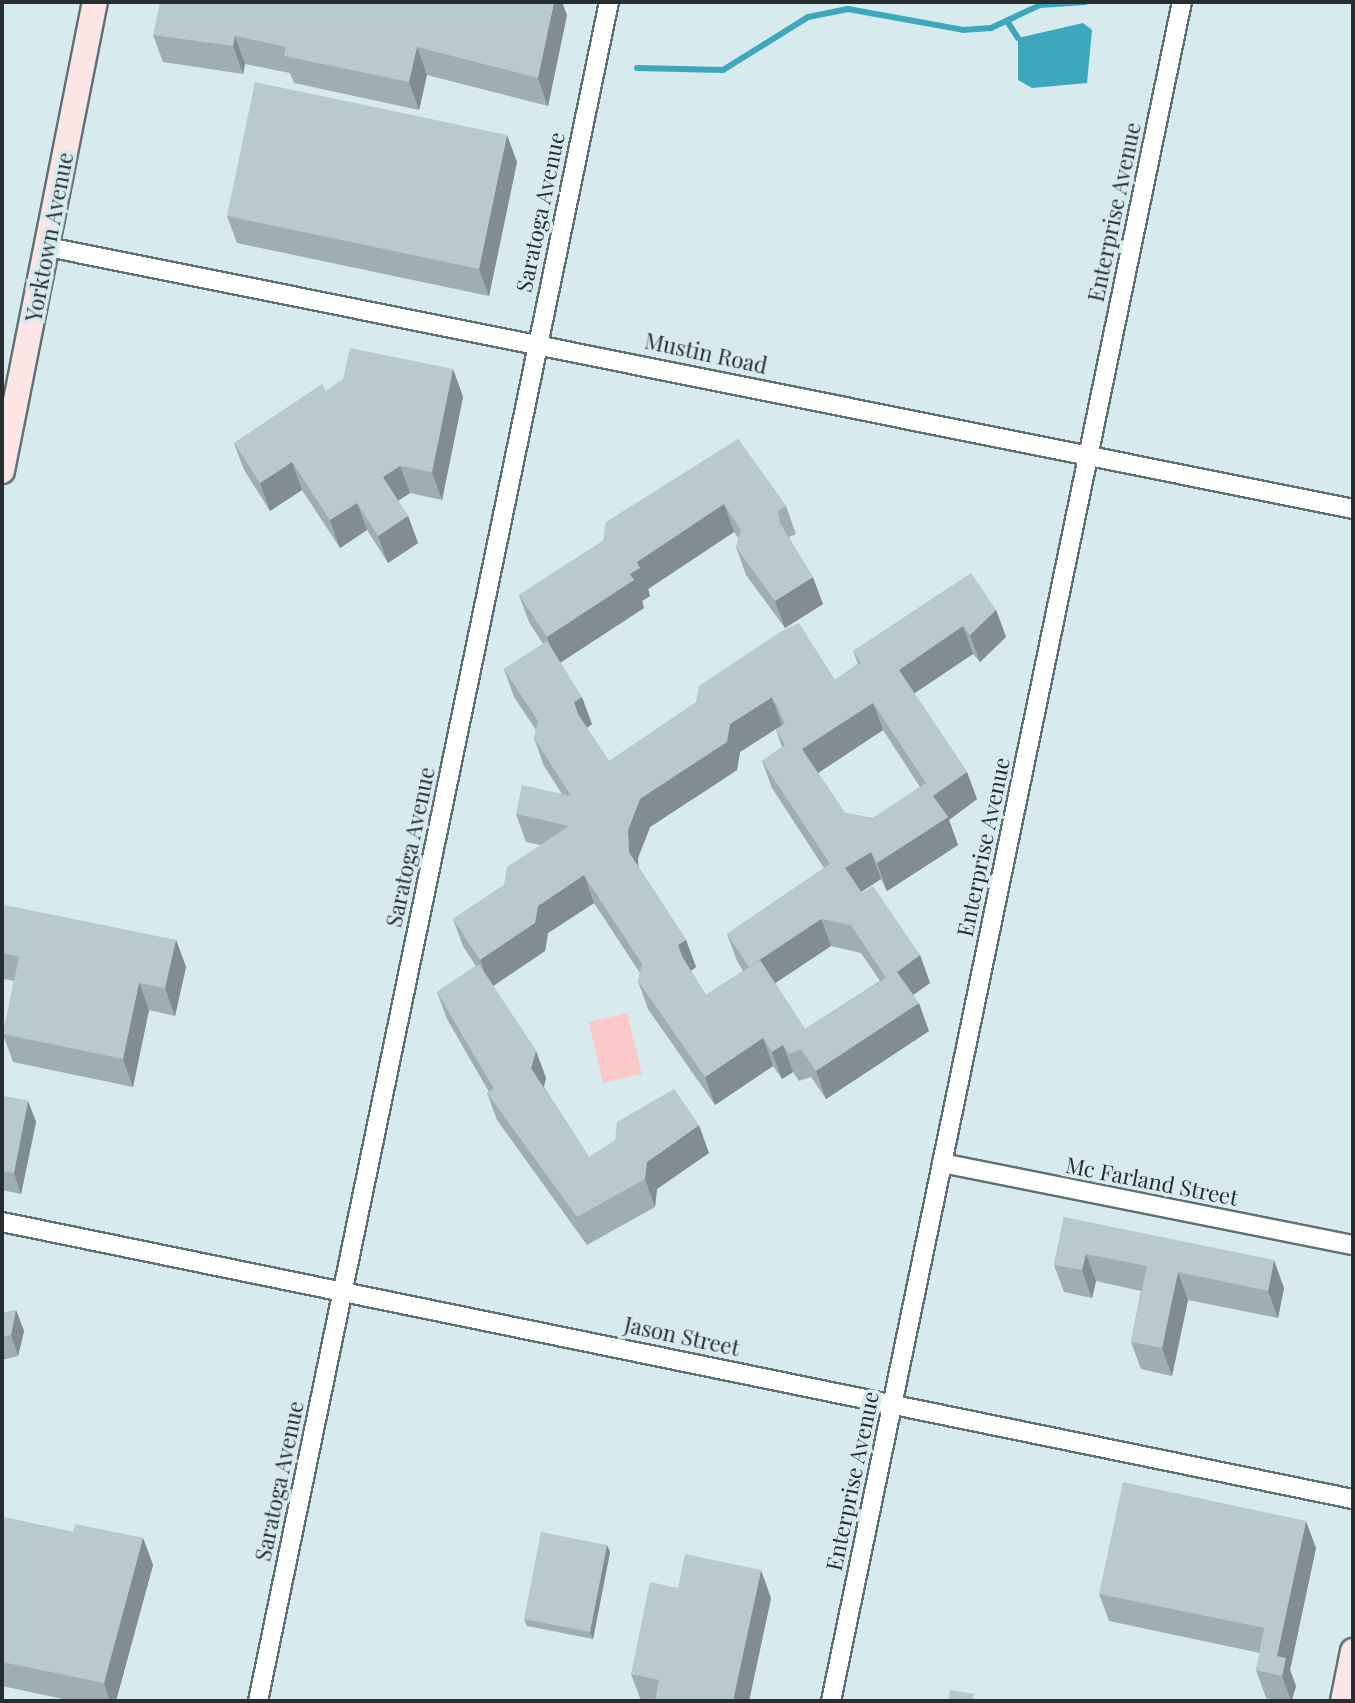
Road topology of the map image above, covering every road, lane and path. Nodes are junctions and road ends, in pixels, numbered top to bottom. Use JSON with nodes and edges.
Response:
{"nodes":[{"id":1,"x":95,"y":2,"type":"edge"},
{"id":2,"x":609,"y":2,"type":"edge"},
{"id":3,"x":1182,"y":2,"type":"edge"},
{"id":4,"x":48,"y":247,"type":"junction"},
{"id":5,"x":538,"y":343,"type":"junction"},
{"id":6,"x":1088,"y":455,"type":"junction"},
{"id":7,"x":2,"y":471,"type":"edge"},
{"id":8,"x":1353,"y":509,"type":"edge"},
{"id":9,"x":942,"y":1163,"type":"junction"},
{"id":10,"x":2,"y":1222,"type":"edge"},
{"id":11,"x":1353,"y":1245,"type":"edge"},
{"id":12,"x":342,"y":1292,"type":"junction"},
{"id":13,"x":892,"y":1404,"type":"junction"},
{"id":14,"x":1353,"y":1499,"type":"edge"},
{"id":15,"x":1353,"y":1651,"type":"edge"},
{"id":16,"x":258,"y":1701,"type":"edge"},
{"id":17,"x":831,"y":1701,"type":"edge"},
{"id":18,"x":1343,"y":1701,"type":"edge"}],
"edges":[{"from":1,"to":4,"type":"main road","name":"Yorktown Avenue"},
{"from":2,"to":5,"type":"street","name":"Saratoga Avenue"},
{"from":3,"to":6,"type":"street","name":"Enterprise Avenue"},
{"from":4,"to":5,"type":"street","name":"Mustin Road"},
{"from":4,"to":7,"type":"main road","name":"Yorktown Avenue"},
{"from":5,"to":6,"type":"street","name":"Mustin Road"},
{"from":5,"to":12,"type":"street","name":"Saratoga Avenue"},
{"from":6,"to":8,"type":"street","name":"Mustin Road"},
{"from":6,"to":9,"type":"street","name":"Enterprise Avenue"},
{"from":9,"to":11,"type":"street","name":"Mc Farland Street"},
{"from":9,"to":13,"type":"street","name":"Enterprise Avenue"},
{"from":10,"to":12,"type":"street","name":"Jason Street"},
{"from":12,"to":13,"type":"street","name":"Jason Street"},
{"from":12,"to":16,"type":"street","name":"Saratoga Avenue"},
{"from":13,"to":14,"type":"street","name":"Jason Street"},
{"from":13,"to":17,"type":"street","name":"Enterprise Avenue"},
{"from":15,"to":18,"type":"main road"}]}
